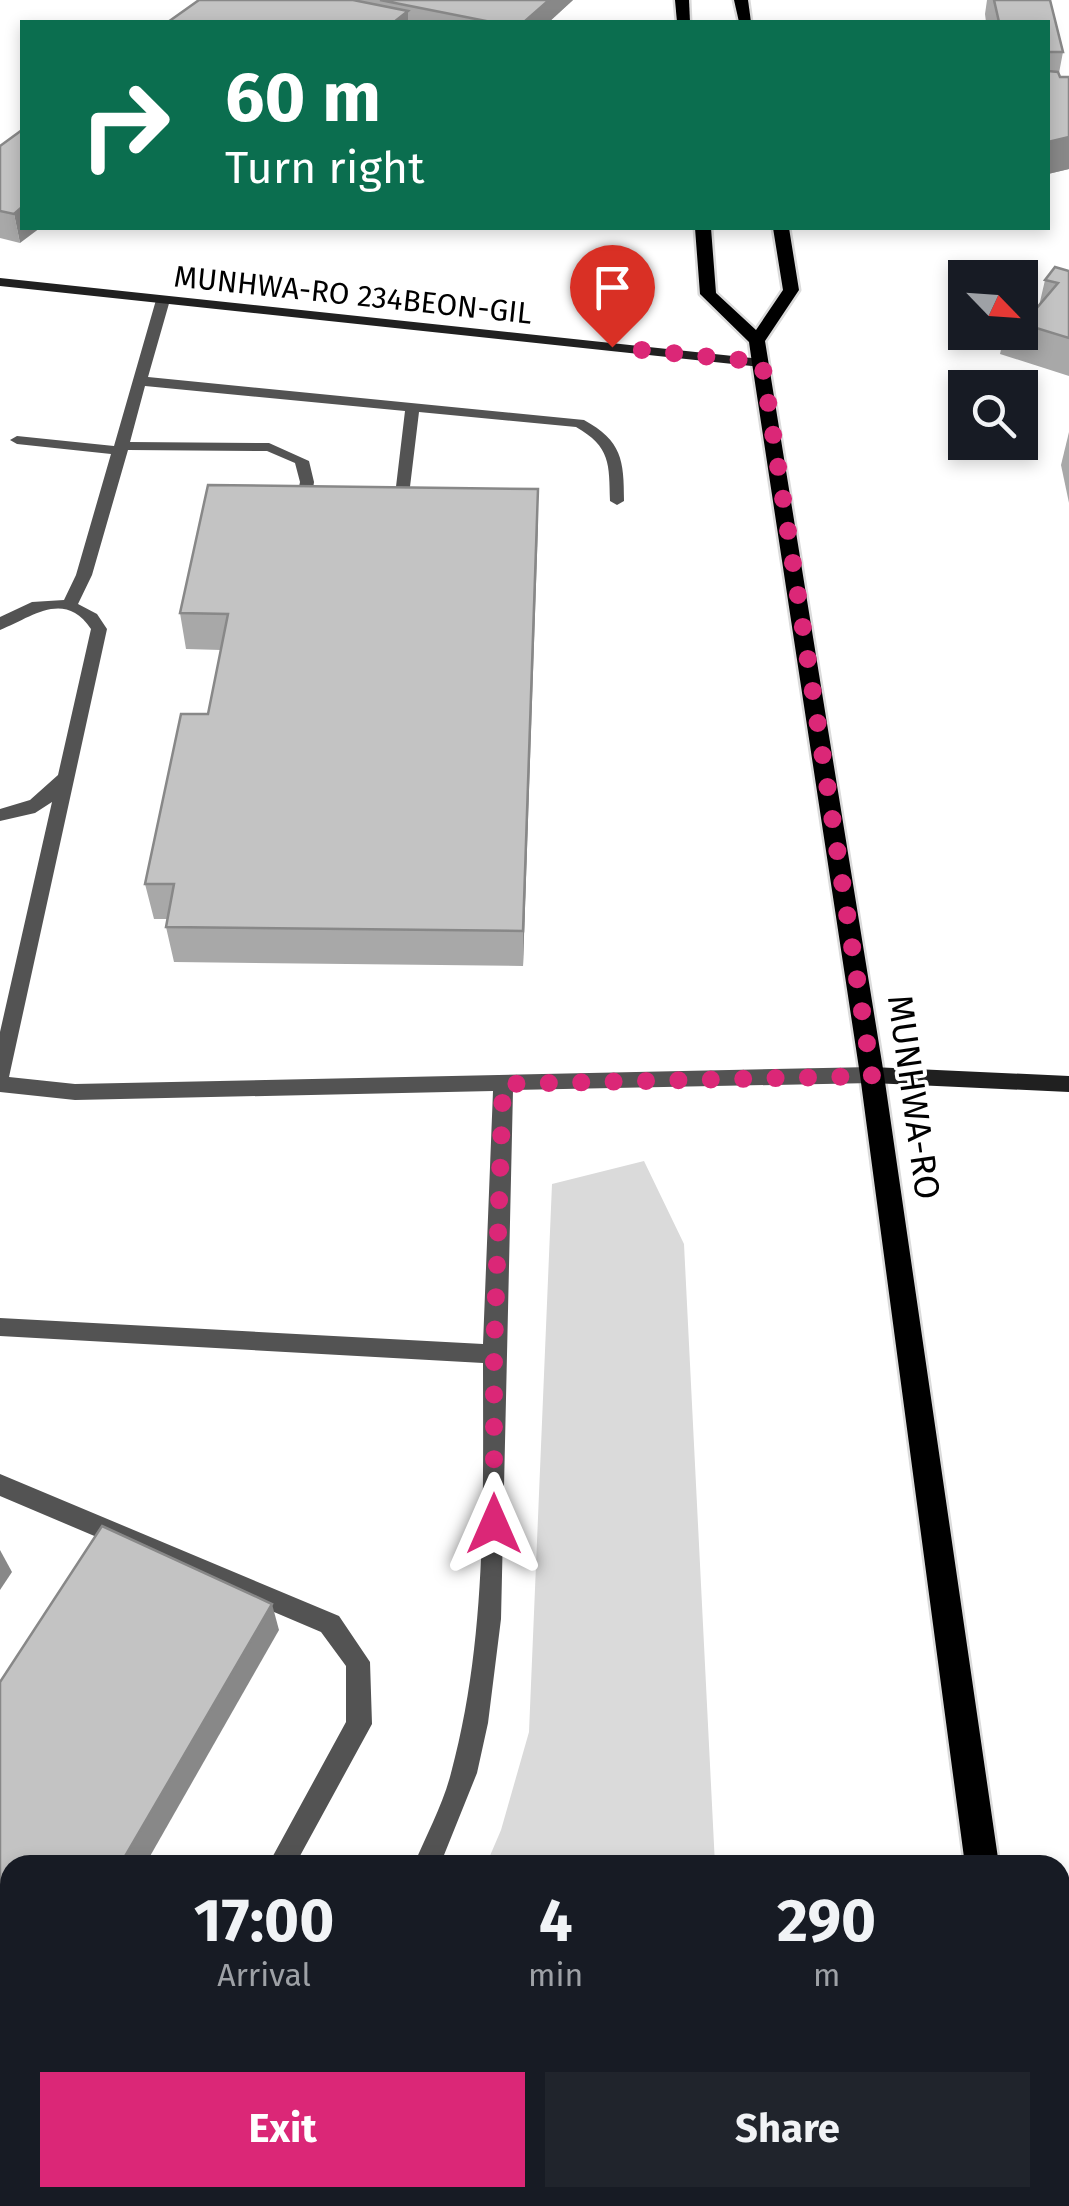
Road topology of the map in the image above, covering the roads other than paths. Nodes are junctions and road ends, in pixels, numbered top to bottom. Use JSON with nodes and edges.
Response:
{"nodes":[{"id":1,"x":703,"y":230,"type":"edge"},
{"id":2,"x":781,"y":230,"type":"edge"},
{"id":3,"x":0,"y":282,"type":"edge"},
{"id":4,"x":162,"y":300,"type":"junction"},
{"id":5,"x":759,"y":352,"type":"junction"},
{"id":6,"x":140,"y":381,"type":"junction"},
{"id":7,"x":412,"y":407,"type":"junction"},
{"id":8,"x":18,"y":440,"type":"dead end"},
{"id":9,"x":122,"y":449,"type":"junction"},
{"id":10,"x":402,"y":495,"type":"edge"},
{"id":11,"x":617,"y":501,"type":"dead end"},
{"id":12,"x":301,"y":513,"type":"edge"},
{"id":13,"x":69,"y":606,"type":"junction"},
{"id":14,"x":0,"y":625,"type":"edge"},
{"id":15,"x":65,"y":778,"type":"junction"},
{"id":16,"x":0,"y":815,"type":"edge"},
{"id":17,"x":872,"y":1076,"type":"junction"},
{"id":18,"x":0,"y":1080,"type":"edge"},
{"id":19,"x":503,"y":1084,"type":"junction"},
{"id":20,"x":1069,"y":1084,"type":"edge"},
{"id":21,"x":0,"y":1327,"type":"edge"},
{"id":22,"x":494,"y":1354,"type":"junction"},
{"id":23,"x":0,"y":1485,"type":"edge"},
{"id":24,"x":286,"y":1855,"type":"edge"},
{"id":25,"x":431,"y":1855,"type":"edge"},
{"id":26,"x":981,"y":1855,"type":"edge"}],
"edges":[{"from":1,"to":5,"type":"main road"},
{"from":2,"to":5,"type":"main road"},
{"from":3,"to":4,"type":"main road","name":"MUNHWA-RO 234BEON-GIL"},
{"from":4,"to":5,"type":"main road","name":"MUNHWA-RO 234BEON-GIL"},
{"from":4,"to":6,"type":"lane"},
{"from":5,"to":17,"type":"main road","name":"MUNHWA-RO"},
{"from":6,"to":7,"type":"lane"},
{"from":6,"to":9,"type":"lane"},
{"from":7,"to":10,"type":"lane"},
{"from":7,"to":11,"type":"lane"},
{"from":8,"to":9,"type":"lane"},
{"from":9,"to":12,"type":"lane"},
{"from":9,"to":13,"type":"lane"},
{"from":13,"to":14,"type":"lane"},
{"from":13,"to":15,"type":"lane"},
{"from":15,"to":16,"type":"lane"},
{"from":15,"to":18,"type":"lane"},
{"from":17,"to":19,"type":"lane"},
{"from":17,"to":20,"type":"main road"},
{"from":17,"to":26,"type":"main road","name":"MUNHWA-RO"},
{"from":18,"to":19,"type":"lane"},
{"from":19,"to":22,"type":"lane"},
{"from":21,"to":22,"type":"lane"},
{"from":22,"to":25,"type":"lane"},
{"from":23,"to":24,"type":"lane"}]}
